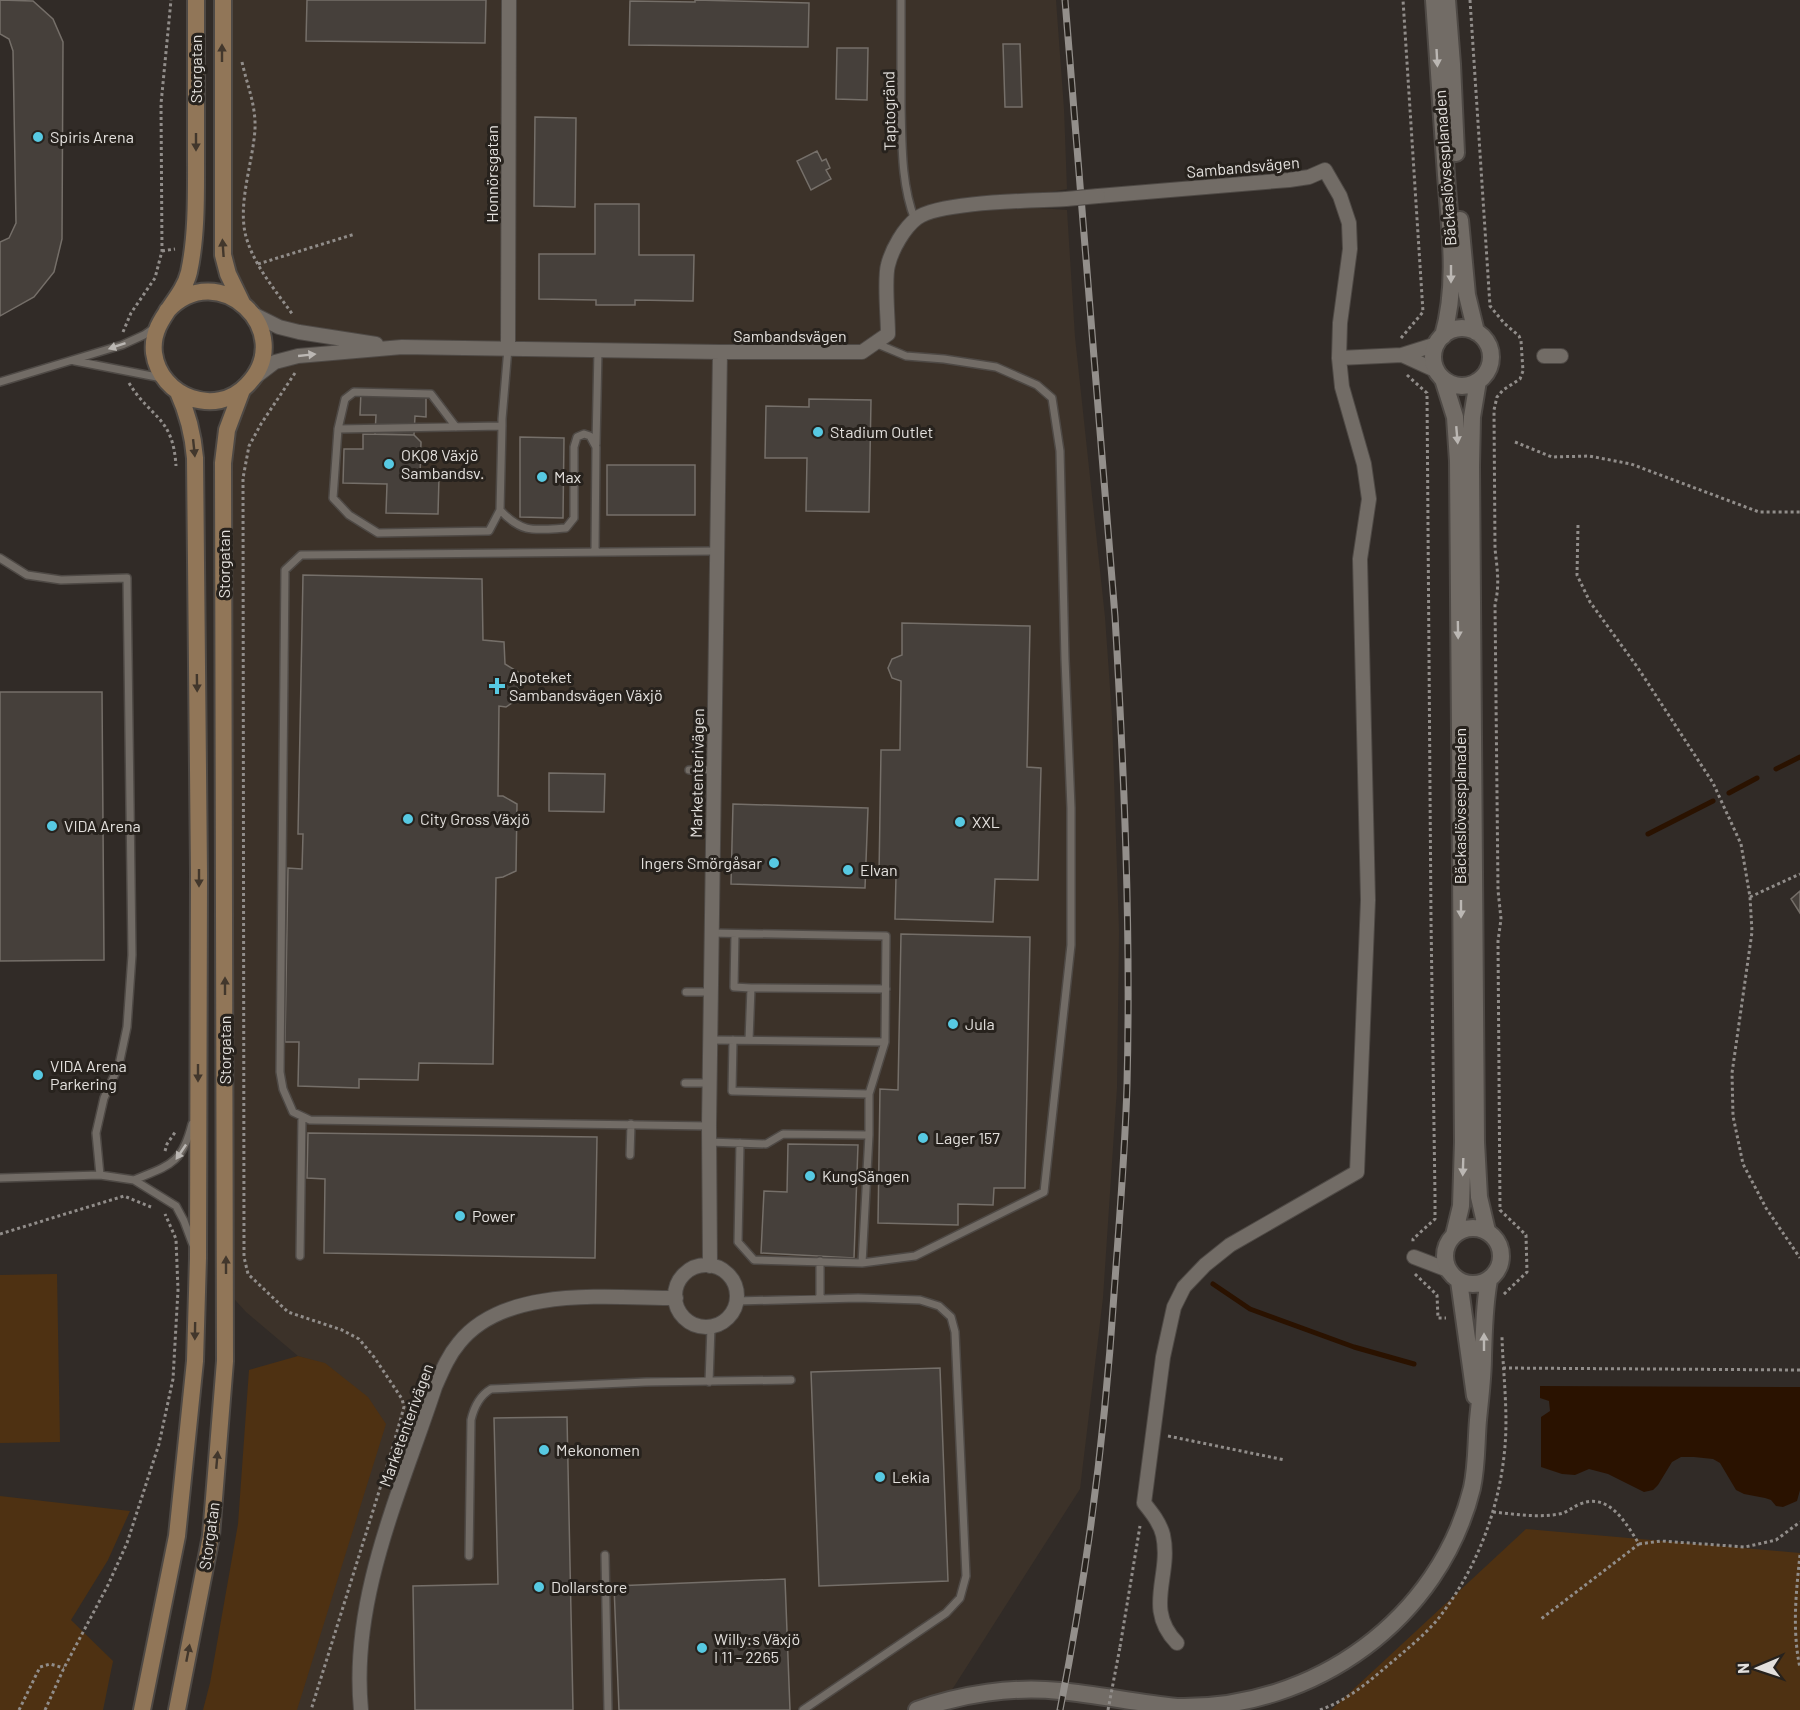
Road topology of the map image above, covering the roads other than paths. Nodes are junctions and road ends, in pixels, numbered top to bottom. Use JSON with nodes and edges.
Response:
{"nodes":[{"id":1,"x":196,"y":0,"type":"edge"},
{"id":2,"x":223,"y":0,"type":"edge"},
{"id":3,"x":509,"y":0,"type":"edge"},
{"id":4,"x":901,"y":0,"type":"edge"},
{"id":5,"x":1434,"y":0,"type":"edge"},
{"id":6,"x":1447,"y":0,"type":"edge"},
{"id":7,"x":915,"y":220,"type":"junction"},
{"id":8,"x":248,"y":308,"type":"junction"},
{"id":9,"x":163,"y":318,"type":"junction"},
{"id":10,"x":1476,"y":332,"type":"junction"},
{"id":11,"x":1440,"y":340,"type":"junction"},
{"id":12,"x":875,"y":343,"type":"junction"},
{"id":13,"x":402,"y":347,"type":"junction"},
{"id":14,"x":508,"y":348,"type":"junction"},
{"id":15,"x":598,"y":350,"type":"junction"},
{"id":16,"x":720,"y":352,"type":"junction"},
{"id":17,"x":1402,"y":355,"type":"junction"},
{"id":18,"x":1544,"y":356,"type":"dead end"},
{"id":19,"x":1561,"y":356,"type":"dead end"},
{"id":20,"x":1339,"y":358,"type":"junction"},
{"id":21,"x":73,"y":360,"type":"junction"},
{"id":22,"x":1440,"y":375,"type":"junction"},
{"id":23,"x":164,"y":378,"type":"junction"},
{"id":24,"x":1478,"y":381,"type":"junction"},
{"id":25,"x":0,"y":382,"type":"edge"},
{"id":26,"x":248,"y":384,"type":"junction"},
{"id":27,"x":178,"y":392,"type":"junction"},
{"id":28,"x":502,"y":426,"type":"junction"},
{"id":29,"x":456,"y":427,"type":"junction"},
{"id":30,"x":338,"y":429,"type":"junction"},
{"id":31,"x":596,"y":447,"type":"junction"},
{"id":32,"x":500,"y":510,"type":"junction"},
{"id":33,"x":717,"y":551,"type":"junction"},
{"id":34,"x":595,"y":552,"type":"junction"},
{"id":35,"x":0,"y":558,"type":"edge"},
{"id":36,"x":689,"y":770,"type":"dead end"},
{"id":37,"x":714,"y":770,"type":"junction"},
{"id":38,"x":711,"y":933,"type":"junction"},
{"id":39,"x":735,"y":933,"type":"junction"},
{"id":40,"x":751,"y":988,"type":"junction"},
{"id":41,"x":886,"y":989,"type":"junction"},
{"id":42,"x":686,"y":992,"type":"dead end"},
{"id":43,"x":711,"y":992,"type":"junction"},
{"id":44,"x":710,"y":1040,"type":"junction"},
{"id":45,"x":733,"y":1040,"type":"junction"},
{"id":46,"x":749,"y":1040,"type":"junction"},
{"id":47,"x":885,"y":1042,"type":"junction"},
{"id":48,"x":685,"y":1083,"type":"dead end"},
{"id":49,"x":709,"y":1083,"type":"junction"},
{"id":50,"x":869,"y":1094,"type":"junction"},
{"id":51,"x":198,"y":1099,"type":"junction"},
{"id":52,"x":302,"y":1117,"type":"junction"},
{"id":53,"x":631,"y":1124,"type":"junction"},
{"id":54,"x":709,"y":1126,"type":"junction"},
{"id":55,"x":869,"y":1135,"type":"junction"},
{"id":56,"x":709,"y":1142,"type":"junction"},
{"id":57,"x":740,"y":1143,"type":"junction"},
{"id":58,"x":630,"y":1155,"type":"dead end"},
{"id":59,"x":100,"y":1175,"type":"junction"},
{"id":60,"x":0,"y":1178,"type":"edge"},
{"id":61,"x":134,"y":1180,"type":"junction"},
{"id":62,"x":1487,"y":1232,"type":"junction"},
{"id":63,"x":1454,"y":1235,"type":"junction"},
{"id":64,"x":300,"y":1256,"type":"dead end"},
{"id":65,"x":1414,"y":1257,"type":"road end"},
{"id":66,"x":198,"y":1258,"type":"junction"},
{"id":67,"x":820,"y":1261,"type":"junction"},
{"id":68,"x":862,"y":1263,"type":"junction"},
{"id":69,"x":710,"y":1266,"type":"junction"},
{"id":70,"x":1454,"y":1275,"type":"junction"},
{"id":71,"x":1490,"y":1280,"type":"junction"},
{"id":72,"x":676,"y":1298,"type":"junction"},
{"id":73,"x":820,"y":1299,"type":"junction"},
{"id":74,"x":737,"y":1301,"type":"junction"},
{"id":75,"x":711,"y":1327,"type":"junction"},
{"id":76,"x":791,"y":1380,"type":"dead end"},
{"id":77,"x":709,"y":1382,"type":"junction"},
{"id":78,"x":1478,"y":1421,"type":"junction"},
{"id":79,"x":605,"y":1555,"type":"dead end"},
{"id":80,"x":469,"y":1556,"type":"dead end"},
{"id":81,"x":1177,"y":1643,"type":"dead end"},
{"id":82,"x":142,"y":1710,"type":"edge"},
{"id":83,"x":177,"y":1710,"type":"edge"},
{"id":84,"x":361,"y":1710,"type":"edge"},
{"id":85,"x":608,"y":1710,"type":"edge"},
{"id":86,"x":803,"y":1710,"type":"edge"},
{"id":87,"x":917,"y":1710,"type":"edge"}],
"edges":[{"from":1,"to":9,"type":"main road","name":"Storgatan","one_way":true},
{"from":8,"to":2,"type":"main road","name":"Storgatan","one_way":true},
{"from":3,"to":14,"type":"street","name":"Honnörsgatan"},
{"from":4,"to":7,"type":"lane","name":"Taptogränd"},
{"from":5,"to":11,"type":"street","name":"Bäckaslövsesplanaden","one_way":true},
{"from":6,"to":10,"type":"street","name":"Bäckaslövsesplanaden"},
{"from":7,"to":12,"type":"street"},
{"from":7,"to":20,"type":"street","name":"Sambandsvägen","bridge":true},
{"from":8,"to":9,"type":"main road"},
{"from":8,"to":13,"type":"street","name":"Sambandsvägen"},
{"from":8,"to":26,"type":"main road","name":"Storgatan"},
{"from":9,"to":21,"type":"lane","one_way":true},
{"from":9,"to":23,"type":"main road","name":"Storgatan"},
{"from":10,"to":11,"type":"street"},
{"from":10,"to":24,"type":"street","name":"Bäckaslövsesplanaden"},
{"from":11,"to":17,"type":"street"},
{"from":11,"to":22,"type":"street","name":"Bäckaslövsesplanaden"},
{"from":12,"to":16,"type":"street","name":"Sambandsvägen"},
{"from":12,"to":68,"type":"lane"},
{"from":13,"to":14,"type":"street","name":"Sambandsvägen"},
{"from":26,"to":13,"type":"street","name":"Sambandsvägen","one_way":true},
{"from":14,"to":15,"type":"street","name":"Sambandsvägen"},
{"from":14,"to":28,"type":"lane"},
{"from":15,"to":16,"type":"street","name":"Sambandsvägen"},
{"from":15,"to":31,"type":"lane"},
{"from":16,"to":33,"type":"street","name":"Marketenterivägen"},
{"from":17,"to":20,"type":"street"},
{"from":17,"to":22,"type":"street"},
{"from":18,"to":19,"type":"street"},
{"from":20,"to":81,"type":"street"},
{"from":21,"to":23,"type":"lane"},
{"from":21,"to":25,"type":"lane"},
{"from":22,"to":24,"type":"street"},
{"from":22,"to":63,"type":"street","name":"Bäckaslövsesplanaden","one_way":true},
{"from":23,"to":27,"type":"main road","name":"Storgatan"},
{"from":24,"to":62,"type":"street","name":"Bäckaslövsesplanaden"},
{"from":26,"to":27,"type":"main road","name":"Storgatan"},
{"from":83,"to":26,"type":"main road","name":"Storgatan","one_way":true},
{"from":27,"to":51,"type":"main road","name":"Storgatan","one_way":true},
{"from":28,"to":29,"type":"lane"},
{"from":28,"to":32,"type":"lane"},
{"from":29,"to":30,"type":"lane"},
{"from":29,"to":30,"type":"lane"},
{"from":30,"to":32,"type":"lane"},
{"from":31,"to":32,"type":"lane"},
{"from":31,"to":34,"type":"lane"},
{"from":33,"to":34,"type":"lane"},
{"from":33,"to":37,"type":"street","name":"Marketenterivägen"},
{"from":34,"to":52,"type":"lane"},
{"from":35,"to":59,"type":"lane"},
{"from":36,"to":37,"type":"lane"},
{"from":37,"to":38,"type":"street","name":"Marketenterivägen"},
{"from":38,"to":39,"type":"lane"},
{"from":38,"to":43,"type":"street","name":"Marketenterivägen"},
{"from":39,"to":40,"type":"lane"},
{"from":39,"to":41,"type":"lane"},
{"from":40,"to":41,"type":"lane"},
{"from":40,"to":46,"type":"lane"},
{"from":41,"to":47,"type":"lane"},
{"from":42,"to":43,"type":"lane"},
{"from":43,"to":44,"type":"street","name":"Marketenterivägen"},
{"from":44,"to":45,"type":"lane"},
{"from":44,"to":49,"type":"street","name":"Marketenterivägen"},
{"from":45,"to":46,"type":"lane"},
{"from":45,"to":50,"type":"lane"},
{"from":46,"to":47,"type":"lane"},
{"from":47,"to":50,"type":"lane"},
{"from":48,"to":49,"type":"lane"},
{"from":49,"to":54,"type":"street","name":"Marketenterivägen"},
{"from":50,"to":55,"type":"lane"},
{"from":51,"to":61,"type":"lane","one_way":true},
{"from":51,"to":66,"type":"main road","name":"Storgatan"},
{"from":52,"to":53,"type":"lane"},
{"from":52,"to":64,"type":"lane"},
{"from":53,"to":54,"type":"lane"},
{"from":53,"to":58,"type":"lane"},
{"from":54,"to":56,"type":"street","name":"Marketenterivägen"},
{"from":55,"to":57,"type":"lane"},
{"from":55,"to":68,"type":"lane"},
{"from":56,"to":57,"type":"lane"},
{"from":56,"to":69,"type":"street","name":"Marketenterivägen"},
{"from":57,"to":67,"type":"lane"},
{"from":59,"to":60,"type":"lane"},
{"from":59,"to":61,"type":"lane"},
{"from":61,"to":66,"type":"lane"},
{"from":62,"to":63,"type":"street"},
{"from":62,"to":71,"type":"street"},
{"from":63,"to":70,"type":"street"},
{"from":65,"to":70,"type":"street"},
{"from":66,"to":82,"type":"main road","name":"Storgatan","one_way":true},
{"from":67,"to":68,"type":"lane"},
{"from":67,"to":73,"type":"lane"},
{"from":69,"to":72,"type":"street"},
{"from":69,"to":74,"type":"street"},
{"from":70,"to":71,"type":"street"},
{"from":70,"to":78,"type":"street"},
{"from":78,"to":71,"type":"street","one_way":true},
{"from":72,"to":75,"type":"street"},
{"from":72,"to":84,"type":"street","name":"Marketenterivägen"},
{"from":73,"to":74,"type":"lane"},
{"from":73,"to":86,"type":"lane"},
{"from":74,"to":75,"type":"street"},
{"from":75,"to":77,"type":"lane"},
{"from":76,"to":77,"type":"lane"},
{"from":77,"to":80,"type":"lane"},
{"from":78,"to":87,"type":"street"},
{"from":79,"to":85,"type":"lane"}]}
